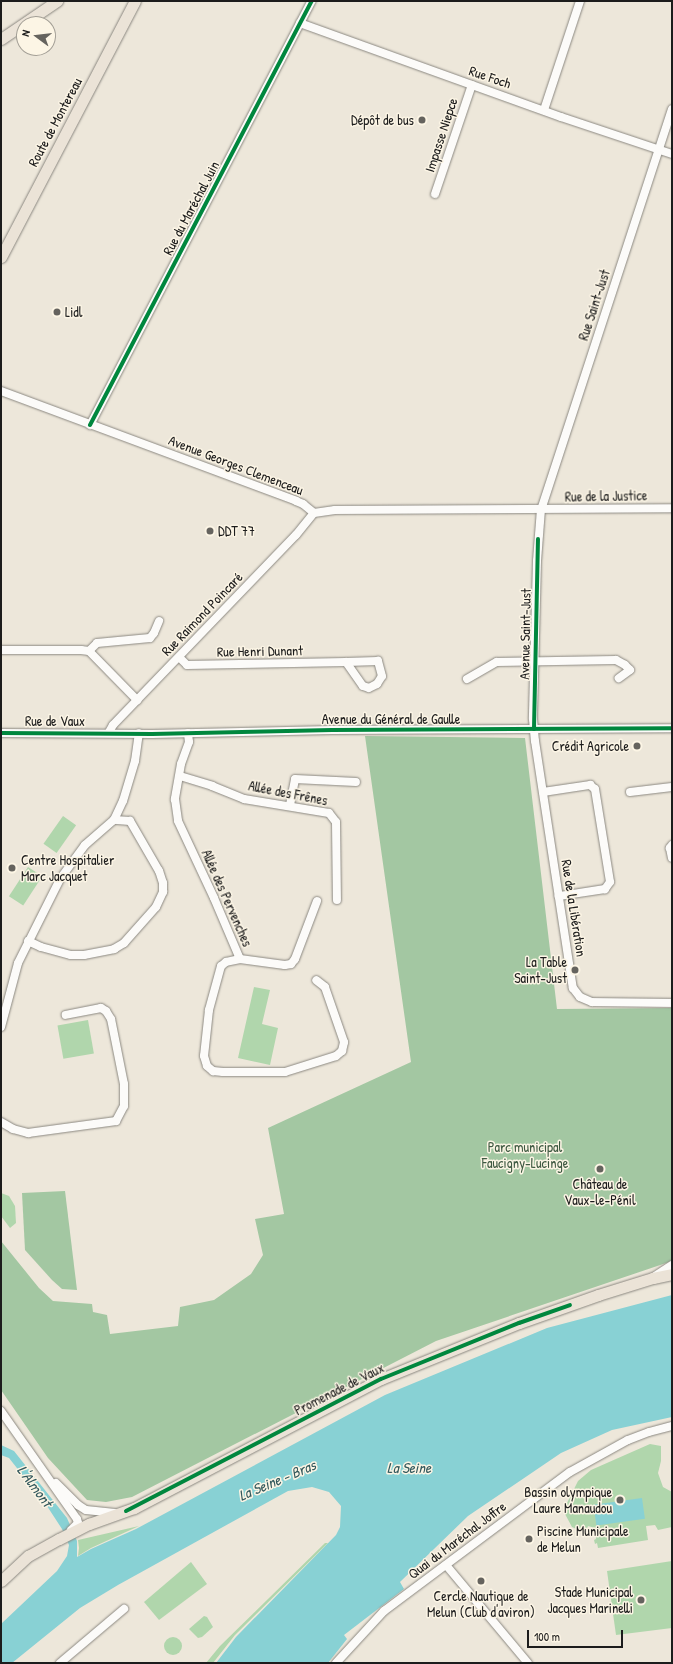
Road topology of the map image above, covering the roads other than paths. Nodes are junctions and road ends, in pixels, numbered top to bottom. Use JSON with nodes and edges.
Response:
{"nodes":[{"id":1,"x":57,"y":1,"type":"edge"},
{"id":2,"x":135,"y":1,"type":"edge"},
{"id":3,"x":312,"y":1,"type":"edge"},
{"id":4,"x":580,"y":1,"type":"edge"},
{"id":5,"x":300,"y":23,"type":"junction"},
{"id":6,"x":1,"y":39,"type":"edge"},
{"id":7,"x":472,"y":85,"type":"junction"},
{"id":8,"x":672,"y":109,"type":"edge"},
{"id":9,"x":544,"y":110,"type":"junction"},
{"id":10,"x":658,"y":150,"type":"junction"},
{"id":11,"x":672,"y":154,"type":"edge"},
{"id":12,"x":435,"y":194,"type":"dead end"},
{"id":13,"x":1,"y":257,"type":"edge"},
{"id":14,"x":1,"y":391,"type":"edge"},
{"id":15,"x":90,"y":425,"type":"junction"},
{"id":16,"x":672,"y":508,"type":"edge"},
{"id":17,"x":541,"y":509,"type":"junction"},
{"id":18,"x":314,"y":513,"type":"junction"},
{"id":19,"x":159,"y":621,"type":"dead end"},
{"id":20,"x":1,"y":650,"type":"edge"},
{"id":21,"x":89,"y":651,"type":"junction"},
{"id":22,"x":179,"y":657,"type":"junction"},
{"id":23,"x":535,"y":661,"type":"junction"},
{"id":24,"x":346,"y":662,"type":"junction"},
{"id":25,"x":618,"y":678,"type":"dead end"},
{"id":26,"x":467,"y":679,"type":"dead end"},
{"id":27,"x":137,"y":700,"type":"junction"},
{"id":28,"x":672,"y":728,"type":"edge"},
{"id":29,"x":534,"y":729,"type":"junction"},
{"id":30,"x":1,"y":732,"type":"edge"},
{"id":31,"x":109,"y":732,"type":"junction"},
{"id":32,"x":139,"y":733,"type":"junction"},
{"id":33,"x":188,"y":733,"type":"junction"},
{"id":34,"x":180,"y":776,"type":"junction"},
{"id":35,"x":356,"y":782,"type":"dead end"},
{"id":36,"x":672,"y":787,"type":"edge"},
{"id":37,"x":543,"y":792,"type":"junction"},
{"id":38,"x":630,"y":792,"type":"dead end"},
{"id":39,"x":290,"y":805,"type":"junction"},
{"id":40,"x":114,"y":820,"type":"junction"},
{"id":41,"x":672,"y":845,"type":"edge"},
{"id":42,"x":672,"y":858,"type":"edge"},
{"id":43,"x":559,"y":896,"type":"junction"},
{"id":44,"x":337,"y":900,"type":"dead end"},
{"id":45,"x":317,"y":901,"type":"dead end"},
{"id":46,"x":28,"y":941,"type":"junction"},
{"id":47,"x":240,"y":959,"type":"junction"},
{"id":48,"x":316,"y":980,"type":"dead end"},
{"id":49,"x":672,"y":1003,"type":"edge"},
{"id":50,"x":66,"y":1015,"type":"dead end"},
{"id":51,"x":1,"y":1027,"type":"edge"},
{"id":52,"x":1,"y":1122,"type":"edge"},
{"id":53,"x":672,"y":1265,"type":"edge"},
{"id":54,"x":672,"y":1274,"type":"edge"},
{"id":55,"x":653,"y":1278,"type":"junction"},
{"id":56,"x":1,"y":1411,"type":"edge"},
{"id":57,"x":672,"y":1426,"type":"edge"},
{"id":58,"x":28,"y":1450,"type":"junction"},
{"id":59,"x":78,"y":1505,"type":"junction"},
{"id":60,"x":124,"y":1512,"type":"junction"},
{"id":61,"x":81,"y":1527,"type":"junction"},
{"id":62,"x":446,"y":1564,"type":"junction"},
{"id":63,"x":1,"y":1581,"type":"edge"},
{"id":64,"x":124,"y":1609,"type":"dead end"},
{"id":65,"x":60,"y":1663,"type":"edge"},
{"id":66,"x":336,"y":1663,"type":"edge"},
{"id":67,"x":528,"y":1663,"type":"edge"}],
"edges":[{"from":1,"to":6,"type":"main road"},
{"from":2,"to":13,"type":"main road","name":"Route de Montereau"},
{"from":3,"to":5,"type":"street","name":"Rue du Maréchal Juin"},
{"from":4,"to":9,"type":"street"},
{"from":5,"to":7,"type":"street","name":"Rue Foch"},
{"from":5,"to":15,"type":"street","name":"Rue du Maréchal Juin"},
{"from":7,"to":9,"type":"street","name":"Rue Foch"},
{"from":7,"to":12,"type":"street","name":"Impasse Niepce"},
{"from":8,"to":10,"type":"street","name":"Rue Saint-Just"},
{"from":9,"to":10,"type":"street","name":"Rue Foch"},
{"from":10,"to":11,"type":"street","name":"Rue Foch"},
{"from":10,"to":17,"type":"street","name":"Rue Saint-Just"},
{"from":14,"to":15,"type":"street","name":"Avenue Georges Clemenceau"},
{"from":15,"to":18,"type":"street","name":"Avenue Georges Clemenceau"},
{"from":16,"to":17,"type":"street","name":"Rue de la Justice"},
{"from":17,"to":18,"type":"street","name":"Avenue Georges Clemenceau"},
{"from":17,"to":23,"type":"street","name":"Avenue Saint-Just"},
{"from":18,"to":22,"type":"street","name":"Rue Raimond Poincaré"},
{"from":19,"to":21,"type":"street"},
{"from":20,"to":21,"type":"street"},
{"from":21,"to":27,"type":"street"},
{"from":22,"to":24,"type":"street","name":"Rue Henri Dunant"},
{"from":22,"to":27,"type":"street","name":"Rue Raimond Poincaré"},
{"from":23,"to":25,"type":"street"},
{"from":23,"to":26,"type":"street"},
{"from":23,"to":29,"type":"street","name":"Avenue Saint-Just"},
{"from":24,"to":24,"type":"street","name":"Rue Henri Dunant"},
{"from":27,"to":31,"type":"street","name":"Rue Raimond Poincaré"},
{"from":28,"to":29,"type":"street","name":"Avenue du Général de Gaulle"},
{"from":29,"to":33,"type":"street","name":"Avenue du Général de Gaulle"},
{"from":29,"to":37,"type":"street","name":"Rue de la Libération"},
{"from":30,"to":31,"type":"street","name":"Rue de Vaux"},
{"from":31,"to":32,"type":"street","name":"Avenue du Général de Gaulle"},
{"from":32,"to":33,"type":"street","name":"Avenue du Général de Gaulle"},
{"from":32,"to":40,"type":"street"},
{"from":33,"to":34,"type":"street","name":"Allée des Pervenches"},
{"from":34,"to":39,"type":"street","name":"Allée des Frênes"},
{"from":34,"to":47,"type":"street","name":"Allée des Pervenches"},
{"from":35,"to":39,"type":"street"},
{"from":36,"to":38,"type":"street"},
{"from":37,"to":43,"type":"street","name":"Rue de la Libération"},
{"from":37,"to":43,"type":"street"},
{"from":39,"to":44,"type":"street","name":"Allée des Frênes"},
{"from":40,"to":46,"type":"street"},
{"from":40,"to":46,"type":"street"},
{"from":41,"to":42,"type":"street"},
{"from":43,"to":49,"type":"street","name":"Rue de la Libération"},
{"from":45,"to":47,"type":"street","name":"Allée des Pervenches"},
{"from":46,"to":51,"type":"street"},
{"from":47,"to":48,"type":"street"},
{"from":50,"to":52,"type":"street"},
{"from":53,"to":55,"type":"street"},
{"from":54,"to":55,"type":"main road","name":"Promenade de Vaux"},
{"from":55,"to":60,"type":"main road","name":"Promenade de Vaux"},
{"from":56,"to":58,"type":"street"},
{"from":57,"to":62,"type":"street","name":"Quai du Maréchal Joffre"},
{"from":58,"to":59,"type":"street"},
{"from":58,"to":61,"type":"street"},
{"from":59,"to":60,"type":"street"},
{"from":59,"to":61,"type":"street"},
{"from":60,"to":61,"type":"main road"},
{"from":61,"to":63,"type":"main road"},
{"from":62,"to":66,"type":"street","name":"Quai du Maréchal Joffre"},
{"from":62,"to":67,"type":"street"},
{"from":64,"to":65,"type":"street"}]}
